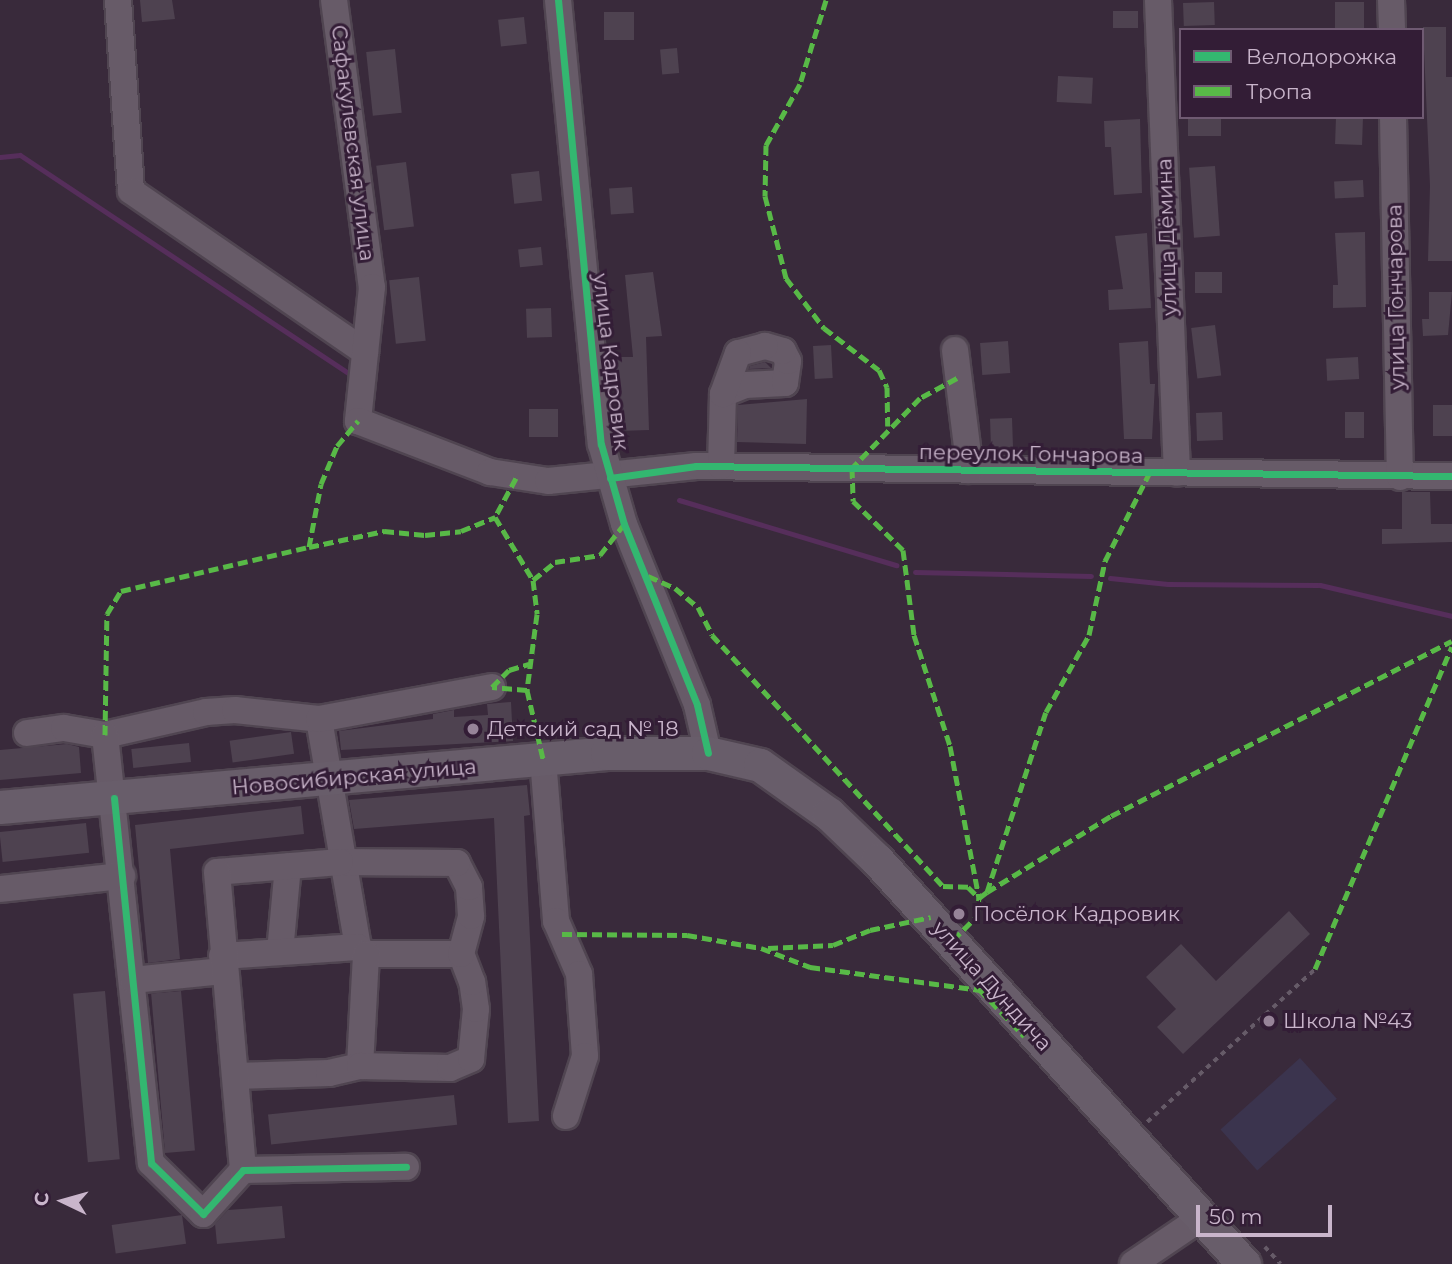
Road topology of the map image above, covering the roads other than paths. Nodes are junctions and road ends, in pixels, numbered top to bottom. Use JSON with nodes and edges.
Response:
{"nodes":[{"id":1,"x":118,"y":0,"type":"edge"},
{"id":2,"x":334,"y":0,"type":"edge"},
{"id":3,"x":558,"y":0,"type":"edge"},
{"id":4,"x":1158,"y":0,"type":"edge"},
{"id":5,"x":1391,"y":0,"type":"edge"},
{"id":6,"x":1392,"y":28,"type":"edge"},
{"id":7,"x":1393,"y":119,"type":"edge"},
{"id":8,"x":955,"y":350,"type":"dead end"},
{"id":9,"x":365,"y":352,"type":"junction"},
{"id":10,"x":723,"y":394,"type":"dead end"},
{"id":11,"x":721,"y":466,"type":"junction"},
{"id":12,"x":970,"y":470,"type":"junction"},
{"id":13,"x":1177,"y":473,"type":"junction"},
{"id":14,"x":1452,"y":476,"type":"edge"},
{"id":15,"x":1400,"y":477,"type":"junction"},
{"id":16,"x":610,"y":478,"type":"junction"},
{"id":17,"x":492,"y":687,"type":"dead end"},
{"id":18,"x":319,"y":719,"type":"junction"},
{"id":19,"x":27,"y":733,"type":"dead end"},
{"id":20,"x":105,"y":735,"type":"junction"},
{"id":21,"x":708,"y":753,"type":"junction"},
{"id":22,"x":543,"y":759,"type":"junction"},
{"id":23,"x":330,"y":780,"type":"junction"},
{"id":24,"x":114,"y":798,"type":"junction"},
{"id":25,"x":0,"y":807,"type":"edge"},
{"id":26,"x":340,"y":862,"type":"junction"},
{"id":27,"x":288,"y":866,"type":"junction"},
{"id":28,"x":122,"y":876,"type":"junction"},
{"id":29,"x":0,"y":889,"type":"edge"},
{"id":30,"x":362,"y":950,"type":"junction"},
{"id":31,"x":280,"y":952,"type":"junction"},
{"id":32,"x":461,"y":954,"type":"junction"},
{"id":33,"x":223,"y":964,"type":"junction"},
{"id":34,"x":133,"y":980,"type":"junction"},
{"id":35,"x":360,"y":1066,"type":"junction"},
{"id":36,"x":236,"y":1076,"type":"junction"},
{"id":37,"x":566,"y":1116,"type":"dead end"},
{"id":38,"x":407,"y":1167,"type":"dead end"},
{"id":39,"x":243,"y":1170,"type":"junction"},
{"id":40,"x":1201,"y":1218,"type":"junction"},
{"id":41,"x":1133,"y":1264,"type":"edge"},
{"id":42,"x":1244,"y":1264,"type":"edge"}],
"edges":[{"from":1,"to":9,"type":"street"},
{"from":2,"to":9,"type":"street","name":"Сафакулевская улица"},
{"from":3,"to":16,"type":"street","name":"улица Кадровик"},
{"from":4,"to":13,"type":"street","name":"улица Дёмина"},
{"from":5,"to":6,"type":"street"},
{"from":7,"to":15,"type":"street","name":"улица Гончарова"},
{"from":8,"to":12,"type":"street"},
{"from":9,"to":16,"type":"street","name":"переулок Гончарова"},
{"from":10,"to":11,"type":"street"},
{"from":11,"to":12,"type":"street","name":"переулок Гончарова"},
{"from":11,"to":16,"type":"street","name":"переулок Гончарова"},
{"from":12,"to":13,"type":"street","name":"переулок Гончарова"},
{"from":13,"to":15,"type":"street","name":"переулок Гончарова"},
{"from":14,"to":15,"type":"street","name":"переулок Гончарова"},
{"from":16,"to":21,"type":"street","name":"улица Кадровик"},
{"from":17,"to":18,"type":"street"},
{"from":18,"to":20,"type":"street"},
{"from":18,"to":23,"type":"street"},
{"from":19,"to":20,"type":"street"},
{"from":20,"to":24,"type":"street"},
{"from":21,"to":22,"type":"main road","name":"Новосибирская улица"},
{"from":21,"to":40,"type":"main road","name":"улица Дундича"},
{"from":22,"to":23,"type":"main road","name":"Новосибирская улица"},
{"from":22,"to":37,"type":"street"},
{"from":23,"to":24,"type":"main road","name":"Новосибирская улица"},
{"from":23,"to":26,"type":"street"},
{"from":24,"to":25,"type":"main road","name":"Новосибирская улица"},
{"from":24,"to":28,"type":"street"},
{"from":26,"to":27,"type":"street"},
{"from":26,"to":30,"type":"street"},
{"from":26,"to":32,"type":"street"},
{"from":27,"to":31,"type":"street"},
{"from":27,"to":33,"type":"street"},
{"from":28,"to":29,"type":"street"},
{"from":28,"to":34,"type":"street"},
{"from":30,"to":31,"type":"street"},
{"from":30,"to":32,"type":"street"},
{"from":30,"to":35,"type":"street"},
{"from":31,"to":33,"type":"street"},
{"from":32,"to":35,"type":"street"},
{"from":33,"to":34,"type":"street"},
{"from":33,"to":36,"type":"street"},
{"from":34,"to":39,"type":"street"},
{"from":35,"to":36,"type":"street"},
{"from":36,"to":39,"type":"street"},
{"from":38,"to":39,"type":"street"},
{"from":40,"to":41,"type":"street"},
{"from":40,"to":42,"type":"main road","name":"улица Дундича"}]}
